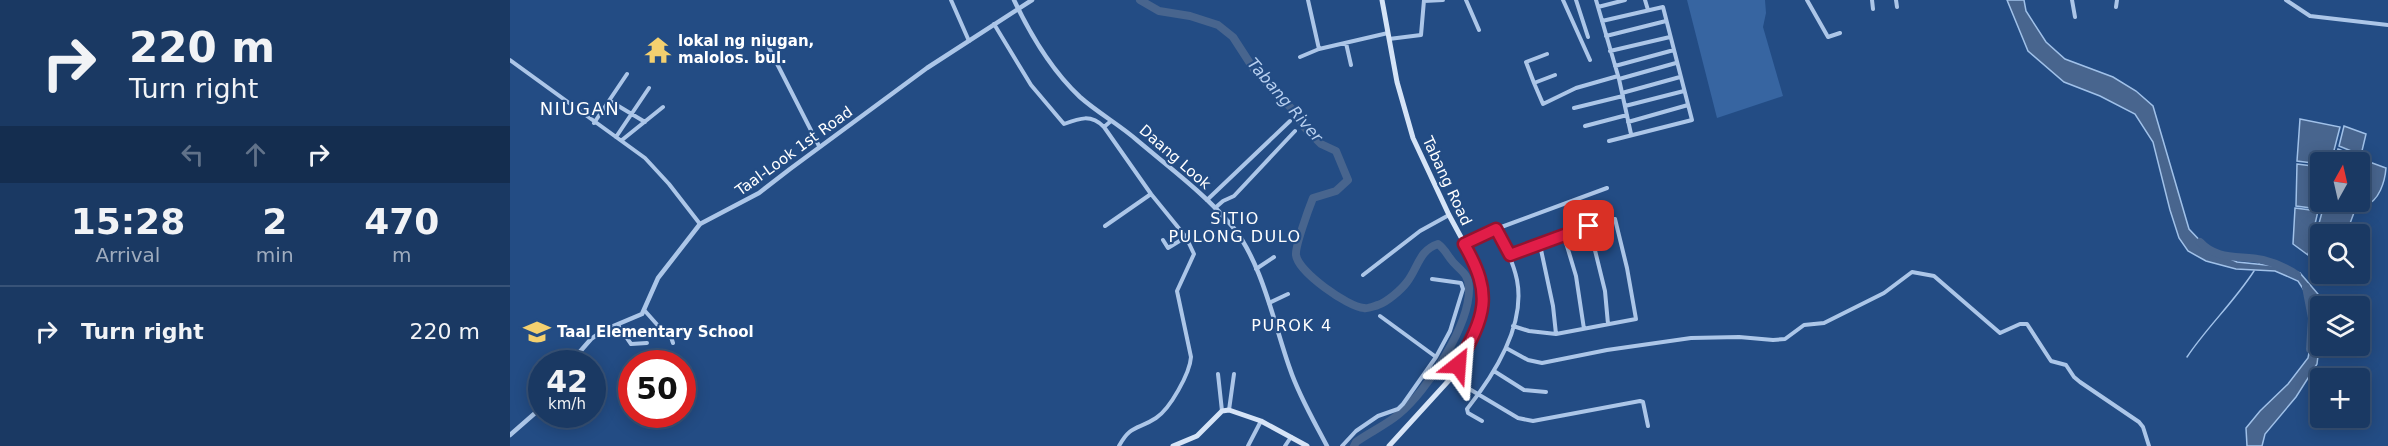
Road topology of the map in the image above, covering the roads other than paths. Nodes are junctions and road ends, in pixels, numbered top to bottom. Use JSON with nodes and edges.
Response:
{"nodes":[{"id":1,"x":951,"y":0,"type":"edge"},
{"id":2,"x":1014,"y":0,"type":"edge"},
{"id":3,"x":1032,"y":0,"type":"edge"},
{"id":4,"x":1308,"y":0,"type":"edge"},
{"id":5,"x":1382,"y":0,"type":"edge"},
{"id":6,"x":1424,"y":0,"type":"edge"},
{"id":7,"x":1443,"y":0,"type":"edge"},
{"id":8,"x":1466,"y":0,"type":"edge"},
{"id":9,"x":1563,"y":0,"type":"edge"},
{"id":10,"x":1576,"y":0,"type":"edge"},
{"id":11,"x":1596,"y":0,"type":"edge"},
{"id":12,"x":1624,"y":0,"type":"edge"},
{"id":13,"x":1645,"y":0,"type":"edge"},
{"id":14,"x":1807,"y":0,"type":"edge"},
{"id":15,"x":1872,"y":0,"type":"edge"},
{"id":16,"x":1896,"y":0,"type":"edge"},
{"id":17,"x":2072,"y":0,"type":"edge"},
{"id":18,"x":2116,"y":0,"type":"edge"},
{"id":19,"x":2286,"y":0,"type":"edge"},
{"id":20,"x":1018,"y":7,"type":"junction"},
{"id":21,"x":1598,"y":7,"type":"junction"},
{"id":22,"x":1897,"y":7,"type":"dead end"},
{"id":23,"x":2116,"y":7,"type":"dead end"},
{"id":24,"x":1874,"y":9,"type":"dead end"},
{"id":25,"x":1648,"y":10,"type":"junction"},
{"id":26,"x":2075,"y":17,"type":"dead end"},
{"id":27,"x":1602,"y":21,"type":"junction"},
{"id":28,"x":1666,"y":21,"type":"junction"},
{"id":29,"x":994,"y":23,"type":"junction"},
{"id":30,"x":2388,"y":25,"type":"edge"},
{"id":31,"x":1479,"y":30,"type":"dead end"},
{"id":32,"x":1840,"y":33,"type":"dead end"},
{"id":33,"x":1388,"y":36,"type":"junction"},
{"id":34,"x":1606,"y":36,"type":"junction"},
{"id":35,"x":1670,"y":37,"type":"junction"},
{"id":36,"x":1588,"y":38,"type":"dead end"},
{"id":37,"x":969,"y":41,"type":"junction"},
{"id":38,"x":1346,"y":43,"type":"junction"},
{"id":39,"x":768,"y":48,"type":"dead end"},
{"id":40,"x":1319,"y":49,"type":"junction"},
{"id":41,"x":1674,"y":50,"type":"junction"},
{"id":42,"x":1610,"y":51,"type":"junction"},
{"id":43,"x":1547,"y":54,"type":"dead end"},
{"id":44,"x":1300,"y":57,"type":"dead end"},
{"id":45,"x":510,"y":60,"type":"edge"},
{"id":46,"x":1590,"y":60,"type":"dead end"},
{"id":47,"x":1676,"y":63,"type":"junction"},
{"id":48,"x":1351,"y":65,"type":"dead end"},
{"id":49,"x":1615,"y":66,"type":"junction"},
{"id":50,"x":627,"y":74,"type":"dead end"},
{"id":51,"x":1555,"y":75,"type":"dead end"},
{"id":52,"x":1680,"y":77,"type":"junction"},
{"id":53,"x":1618,"y":78,"type":"junction"},
{"id":54,"x":1534,"y":83,"type":"junction"},
{"id":55,"x":649,"y":88,"type":"dead end"},
{"id":56,"x":1684,"y":91,"type":"junction"},
{"id":57,"x":1622,"y":95,"type":"junction"},
{"id":58,"x":610,"y":101,"type":"junction"},
{"id":59,"x":1688,"y":105,"type":"junction"},
{"id":60,"x":1625,"y":106,"type":"junction"},
{"id":61,"x":663,"y":107,"type":"dead end"},
{"id":62,"x":1574,"y":108,"type":"dead end"},
{"id":63,"x":632,"y":114,"type":"junction"},
{"id":64,"x":1627,"y":115,"type":"junction"},
{"id":65,"x":1111,"y":121,"type":"junction"},
{"id":66,"x":1290,"y":121,"type":"dead end"},
{"id":67,"x":645,"y":122,"type":"junction"},
{"id":68,"x":1628,"y":122,"type":"junction"},
{"id":69,"x":594,"y":123,"type":"junction"},
{"id":70,"x":1585,"y":126,"type":"dead end"},
{"id":71,"x":1104,"y":127,"type":"junction"},
{"id":72,"x":1295,"y":131,"type":"dead end"},
{"id":73,"x":1631,"y":134,"type":"junction"},
{"id":74,"x":616,"y":137,"type":"junction"},
{"id":75,"x":622,"y":141,"type":"junction"},
{"id":76,"x":1609,"y":141,"type":"dead end"},
{"id":77,"x":819,"y":146,"type":"junction"},
{"id":78,"x":1607,"y":188,"type":"dead end"},
{"id":79,"x":1151,"y":194,"type":"junction"},
{"id":80,"x":1206,"y":200,"type":"junction"},
{"id":81,"x":1215,"y":208,"type":"junction"},
{"id":82,"x":1449,"y":215,"type":"junction"},
{"id":83,"x":700,"y":224,"type":"junction"},
{"id":84,"x":1105,"y":226,"type":"dead end"},
{"id":85,"x":1589,"y":226,"type":"junction"},
{"id":86,"x":1496,"y":229,"type":"junction"},
{"id":87,"x":1564,"y":236,"type":"junction"},
{"id":88,"x":1186,"y":237,"type":"junction"},
{"id":89,"x":1163,"y":240,"type":"dead end"},
{"id":90,"x":1464,"y":244,"type":"junction"},
{"id":91,"x":1540,"y":245,"type":"junction"},
{"id":92,"x":1510,"y":255,"type":"junction"},
{"id":93,"x":1274,"y":257,"type":"dead end"},
{"id":94,"x":1256,"y":269,"type":"junction"},
{"id":95,"x":1363,"y":275,"type":"dead end"},
{"id":96,"x":1432,"y":279,"type":"dead end"},
{"id":97,"x":1288,"y":294,"type":"dead end"},
{"id":98,"x":1268,"y":303,"type":"junction"},
{"id":99,"x":645,"y":311,"type":"junction"},
{"id":100,"x":1380,"y":316,"type":"dead end"},
{"id":101,"x":1608,"y":324,"type":"junction"},
{"id":102,"x":618,"y":325,"type":"junction"},
{"id":103,"x":1513,"y":326,"type":"junction"},
{"id":104,"x":1584,"y":329,"type":"junction"},
{"id":105,"x":1556,"y":334,"type":"junction"},
{"id":106,"x":647,"y":343,"type":"dead end"},
{"id":107,"x":673,"y":343,"type":"dead end"},
{"id":108,"x":1506,"y":348,"type":"junction"},
{"id":109,"x":581,"y":350,"type":"edge"},
{"id":110,"x":1436,"y":357,"type":"junction"},
{"id":111,"x":1494,"y":371,"type":"junction"},
{"id":112,"x":1218,"y":374,"type":"dead end"},
{"id":113,"x":1234,"y":374,"type":"dead end"},
{"id":114,"x":1451,"y":378,"type":"junction"},
{"id":115,"x":1546,"y":392,"type":"dead end"},
{"id":116,"x":1478,"y":395,"type":"junction"},
{"id":117,"x":1229,"y":410,"type":"junction"},
{"id":118,"x":1222,"y":411,"type":"junction"},
{"id":119,"x":528,"y":420,"type":"edge"},
{"id":120,"x":1261,"y":421,"type":"junction"},
{"id":121,"x":1482,"y":421,"type":"dead end"},
{"id":122,"x":1648,"y":426,"type":"dead end"},
{"id":123,"x":510,"y":435,"type":"edge"},
{"id":124,"x":1291,"y":436,"type":"junction"},
{"id":125,"x":1119,"y":446,"type":"edge"},
{"id":126,"x":1173,"y":446,"type":"edge"},
{"id":127,"x":1248,"y":446,"type":"edge"},
{"id":128,"x":1285,"y":446,"type":"edge"},
{"id":129,"x":1307,"y":446,"type":"edge"},
{"id":130,"x":1327,"y":446,"type":"edge"},
{"id":131,"x":1342,"y":446,"type":"edge"},
{"id":132,"x":1389,"y":446,"type":"edge"},
{"id":133,"x":2149,"y":446,"type":"edge"}],
"edges":[{"from":1,"to":37,"type":"street"},
{"from":2,"to":20,"type":"street","name":"Daang Look"},
{"from":3,"to":20,"type":"street","name":"Taal-Look 1st Road"},
{"from":4,"to":40,"type":"street"},
{"from":5,"to":33,"type":"main road","name":"Tabang Road"},
{"from":6,"to":7,"type":"street"},
{"from":6,"to":33,"type":"street"},
{"from":8,"to":31,"type":"street"},
{"from":9,"to":46,"type":"street"},
{"from":10,"to":36,"type":"street"},
{"from":11,"to":21,"type":"street"},
{"from":12,"to":21,"type":"street"},
{"from":13,"to":25,"type":"street"},
{"from":14,"to":32,"type":"street"},
{"from":15,"to":24,"type":"street"},
{"from":16,"to":22,"type":"street"},
{"from":17,"to":26,"type":"street"},
{"from":18,"to":23,"type":"street"},
{"from":19,"to":30,"type":"street"},
{"from":20,"to":29,"type":"street","name":"Taal-Look 1st Road"},
{"from":20,"to":65,"type":"street","name":"Daang Look"},
{"from":21,"to":27,"type":"street"},
{"from":25,"to":27,"type":"street"},
{"from":25,"to":28,"type":"street"},
{"from":27,"to":34,"type":"street"},
{"from":28,"to":34,"type":"street"},
{"from":28,"to":35,"type":"street"},
{"from":29,"to":37,"type":"street","name":"Taal-Look 1st Road"},
{"from":29,"to":71,"type":"street"},
{"from":33,"to":38,"type":"street"},
{"from":33,"to":82,"type":"main road","name":"Tabang Road"},
{"from":34,"to":42,"type":"street"},
{"from":35,"to":41,"type":"street"},
{"from":35,"to":42,"type":"street"},
{"from":37,"to":77,"type":"street","name":"Taal-Look 1st Road"},
{"from":38,"to":40,"type":"street"},
{"from":38,"to":48,"type":"street"},
{"from":39,"to":77,"type":"street"},
{"from":40,"to":44,"type":"street"},
{"from":41,"to":47,"type":"street"},
{"from":41,"to":49,"type":"street"},
{"from":42,"to":49,"type":"street"},
{"from":43,"to":54,"type":"street"},
{"from":45,"to":69,"type":"street"},
{"from":47,"to":52,"type":"street"},
{"from":47,"to":53,"type":"street"},
{"from":49,"to":53,"type":"street"},
{"from":50,"to":58,"type":"street"},
{"from":51,"to":54,"type":"street"},
{"from":52,"to":56,"type":"street"},
{"from":52,"to":57,"type":"street"},
{"from":53,"to":54,"type":"street"},
{"from":53,"to":57,"type":"street"},
{"from":55,"to":63,"type":"street"},
{"from":56,"to":59,"type":"street"},
{"from":56,"to":60,"type":"street"},
{"from":57,"to":60,"type":"street"},
{"from":57,"to":62,"type":"street"},
{"from":58,"to":63,"type":"street"},
{"from":58,"to":69,"type":"street"},
{"from":59,"to":68,"type":"street"},
{"from":59,"to":73,"type":"street"},
{"from":60,"to":64,"type":"street"},
{"from":61,"to":67,"type":"street"},
{"from":63,"to":67,"type":"street"},
{"from":63,"to":74,"type":"street"},
{"from":64,"to":68,"type":"street"},
{"from":64,"to":70,"type":"street"},
{"from":65,"to":71,"type":"street"},
{"from":65,"to":80,"type":"street","name":"Daang Look"},
{"from":66,"to":80,"type":"street"},
{"from":67,"to":75,"type":"street"},
{"from":68,"to":73,"type":"street"},
{"from":69,"to":74,"type":"street"},
{"from":71,"to":79,"type":"street"},
{"from":72,"to":81,"type":"street"},
{"from":73,"to":76,"type":"street"},
{"from":74,"to":75,"type":"street"},
{"from":75,"to":83,"type":"street"},
{"from":77,"to":83,"type":"street","name":"Taal-Look 1st Road"},
{"from":78,"to":86,"type":"street"},
{"from":79,"to":84,"type":"street"},
{"from":79,"to":88,"type":"street"},
{"from":80,"to":81,"type":"street","name":"Daang Look"},
{"from":81,"to":94,"type":"street","name":"Daang Look"},
{"from":82,"to":90,"type":"main road","name":"Tabang Road"},
{"from":82,"to":95,"type":"street"},
{"from":83,"to":99,"type":"street","name":"Taal-Look 1st Road"},
{"from":85,"to":87,"type":"street"},
{"from":85,"to":101,"type":"street"},
{"from":85,"to":101,"type":"street"},
{"from":86,"to":90,"type":"street"},
{"from":86,"to":92,"type":"street"},
{"from":87,"to":91,"type":"street"},
{"from":87,"to":104,"type":"street"},
{"from":88,"to":89,"type":"street"},
{"from":88,"to":125,"type":"street"},
{"from":90,"to":114,"type":"main road","name":"Tabang Road"},
{"from":91,"to":92,"type":"street"},
{"from":91,"to":105,"type":"street"},
{"from":92,"to":103,"type":"street"},
{"from":93,"to":94,"type":"street"},
{"from":94,"to":98,"type":"street","name":"Daang Look"},
{"from":96,"to":110,"type":"street"},
{"from":97,"to":98,"type":"street"},
{"from":98,"to":130,"type":"street","name":"Daang Look"},
{"from":99,"to":102,"type":"street"},
{"from":99,"to":107,"type":"street"},
{"from":100,"to":110,"type":"street"},
{"from":101,"to":104,"type":"street"},
{"from":102,"to":106,"type":"street"},
{"from":102,"to":109,"type":"street"},
{"from":103,"to":105,"type":"street"},
{"from":103,"to":108,"type":"street"},
{"from":104,"to":105,"type":"street"},
{"from":108,"to":111,"type":"street"},
{"from":108,"to":133,"type":"street"},
{"from":110,"to":131,"type":"street"},
{"from":111,"to":115,"type":"street"},
{"from":111,"to":116,"type":"street"},
{"from":112,"to":118,"type":"street"},
{"from":113,"to":117,"type":"street"},
{"from":114,"to":116,"type":"street"},
{"from":114,"to":132,"type":"main road","name":"Tabang Road"},
{"from":116,"to":121,"type":"street"},
{"from":116,"to":122,"type":"street"},
{"from":117,"to":118,"type":"main road"},
{"from":117,"to":120,"type":"main road"},
{"from":118,"to":126,"type":"main road"},
{"from":119,"to":123,"type":"street"},
{"from":120,"to":124,"type":"main road"},
{"from":120,"to":127,"type":"street"},
{"from":124,"to":128,"type":"street"},
{"from":124,"to":129,"type":"main road"}]}
